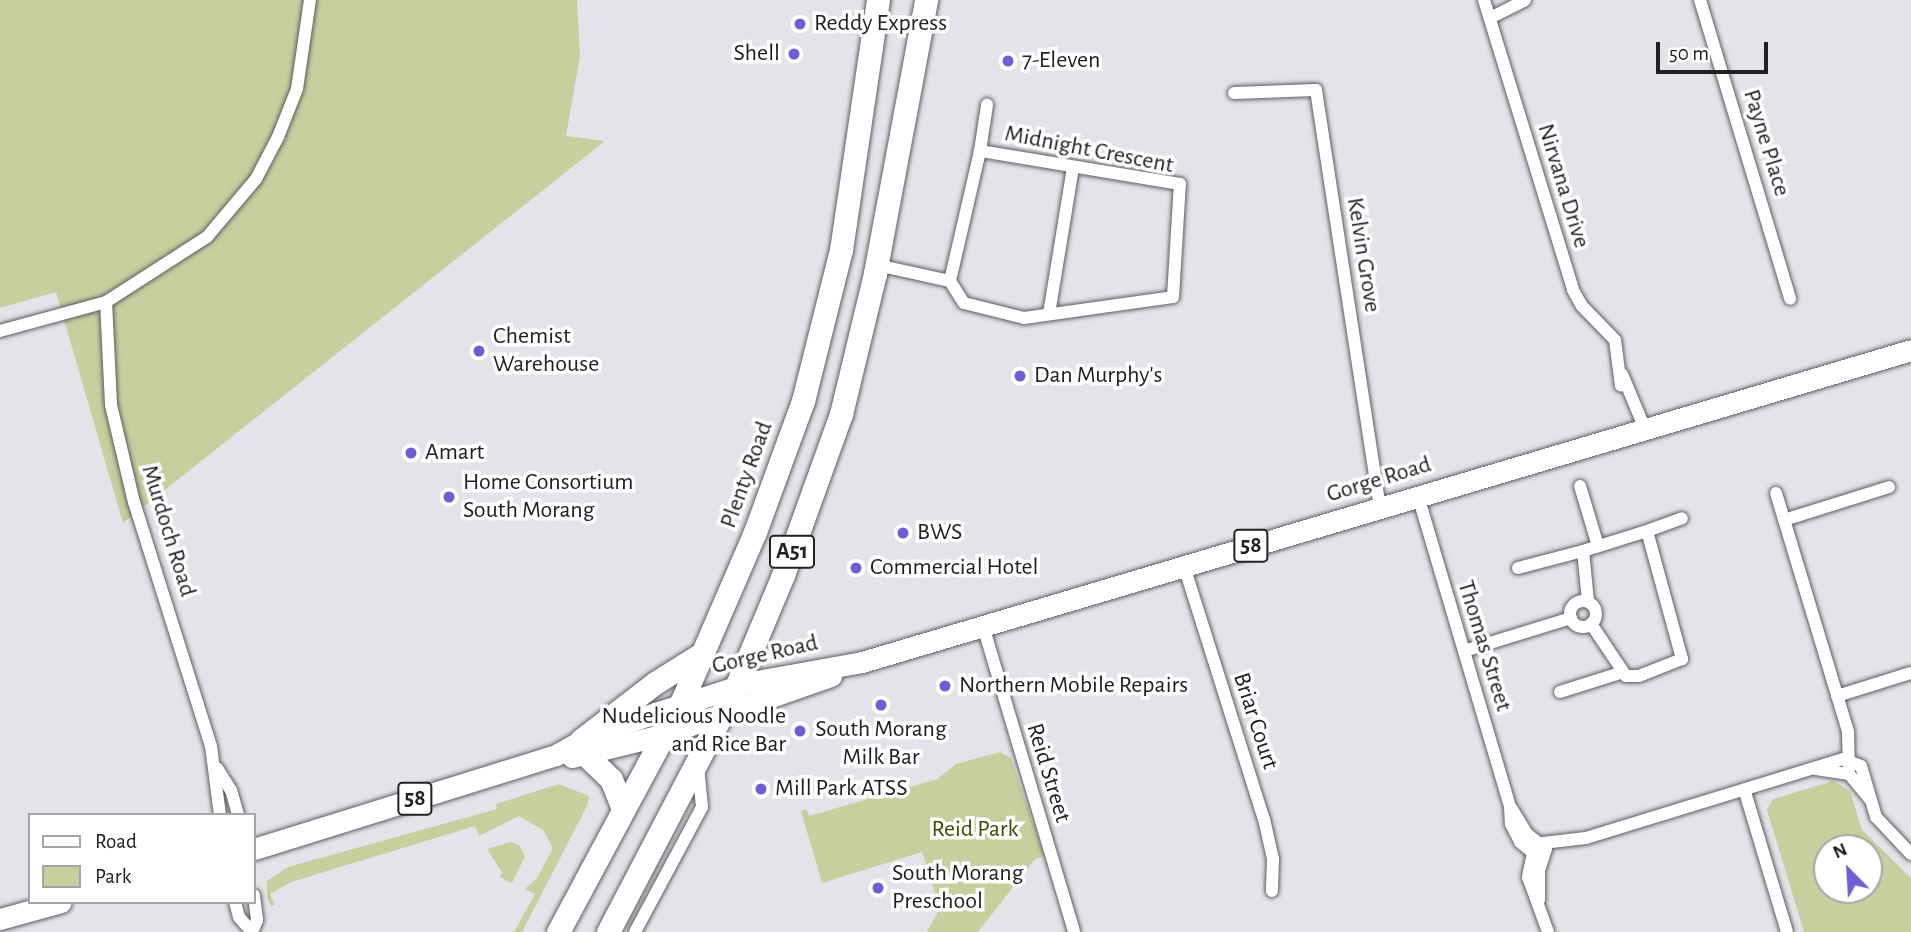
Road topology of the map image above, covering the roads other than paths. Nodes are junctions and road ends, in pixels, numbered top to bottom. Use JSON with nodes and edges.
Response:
{"nodes":[{"id":1,"x":310,"y":0,"type":"edge"},
{"id":2,"x":878,"y":0,"type":"edge"},
{"id":3,"x":926,"y":0,"type":"edge"},
{"id":4,"x":1484,"y":0,"type":"edge"},
{"id":5,"x":1525,"y":0,"type":"edge"},
{"id":6,"x":1700,"y":0,"type":"edge"},
{"id":7,"x":1490,"y":18,"type":"junction"},
{"id":8,"x":1234,"y":93,"type":"dead end"},
{"id":9,"x":987,"y":105,"type":"dead end"},
{"id":10,"x":980,"y":151,"type":"junction"},
{"id":11,"x":1073,"y":167,"type":"junction"},
{"id":12,"x":877,"y":265,"type":"junction"},
{"id":13,"x":950,"y":281,"type":"junction"},
{"id":14,"x":1790,"y":299,"type":"dead end"},
{"id":15,"x":106,"y":302,"type":"junction"},
{"id":16,"x":1049,"y":314,"type":"junction"},
{"id":17,"x":0,"y":331,"type":"edge"},
{"id":18,"x":1911,"y":350,"type":"edge"},
{"id":19,"x":1621,"y":372,"type":"junction"},
{"id":20,"x":1621,"y":386,"type":"dead end"},
{"id":21,"x":1645,"y":429,"type":"junction"},
{"id":22,"x":1580,"y":486,"type":"dead end"},
{"id":23,"x":1889,"y":487,"type":"dead end"},
{"id":24,"x":1776,"y":493,"type":"dead end"},
{"id":25,"x":1418,"y":496,"type":"junction"},
{"id":26,"x":1380,"y":508,"type":"junction"},
{"id":27,"x":1682,"y":518,"type":"dead end"},
{"id":28,"x":1784,"y":520,"type":"junction"},
{"id":29,"x":1647,"y":531,"type":"junction"},
{"id":30,"x":1598,"y":546,"type":"junction"},
{"id":31,"x":1583,"y":551,"type":"junction"},
{"id":32,"x":1184,"y":566,"type":"junction"},
{"id":33,"x":1518,"y":568,"type":"dead end"},
{"id":34,"x":1587,"y":601,"type":"junction"},
{"id":35,"x":1571,"y":618,"type":"junction"},
{"id":36,"x":1591,"y":624,"type":"junction"},
{"id":37,"x":983,"y":626,"type":"junction"},
{"id":38,"x":1464,"y":651,"type":"junction"},
{"id":39,"x":703,"y":653,"type":"junction"},
{"id":40,"x":862,"y":662,"type":"junction"},
{"id":41,"x":1620,"y":673,"type":"junction"},
{"id":42,"x":1911,"y":673,"type":"edge"},
{"id":43,"x":736,"y":687,"type":"junction"},
{"id":44,"x":1560,"y":692,"type":"dead end"},
{"id":45,"x":1837,"y":696,"type":"junction"},
{"id":46,"x":681,"y":704,"type":"junction"},
{"id":47,"x":723,"y":713,"type":"junction"},
{"id":48,"x":665,"y":733,"type":"junction"},
{"id":49,"x":584,"y":748,"type":"junction"},
{"id":50,"x":1847,"y":760,"type":"junction"},
{"id":51,"x":698,"y":762,"type":"junction"},
{"id":52,"x":217,"y":768,"type":"junction"},
{"id":53,"x":1816,"y":769,"type":"junction"},
{"id":54,"x":1849,"y":774,"type":"junction"},
{"id":55,"x":1745,"y":792,"type":"junction"},
{"id":56,"x":1870,"y":799,"type":"junction"},
{"id":57,"x":623,"y":809,"type":"junction"},
{"id":58,"x":219,"y":813,"type":"edge"},
{"id":59,"x":237,"y":813,"type":"edge"},
{"id":60,"x":256,"y":848,"type":"edge"},
{"id":61,"x":1541,"y":850,"type":"junction"},
{"id":62,"x":1911,"y":854,"type":"edge"},
{"id":63,"x":1272,"y":891,"type":"dead end"},
{"id":64,"x":54,"y":904,"type":"edge"},
{"id":65,"x":236,"y":904,"type":"edge"},
{"id":66,"x":255,"y":904,"type":"edge"},
{"id":67,"x":0,"y":919,"type":"edge"},
{"id":68,"x":558,"y":932,"type":"edge"},
{"id":69,"x":608,"y":932,"type":"edge"},
{"id":70,"x":635,"y":932,"type":"edge"},
{"id":71,"x":1074,"y":932,"type":"edge"},
{"id":72,"x":1548,"y":932,"type":"edge"},
{"id":73,"x":1787,"y":932,"type":"edge"}],
"edges":[{"from":1,"to":15,"type":"street"},
{"from":2,"to":39,"type":"highway","name":"Plenty Road","number":"A51"},
{"from":3,"to":12,"type":"highway","number":"A51"},
{"from":4,"to":7,"type":"street","name":"Nirvana Drive"},
{"from":5,"to":7,"type":"street"},
{"from":6,"to":14,"type":"street","name":"Payne Place"},
{"from":7,"to":19,"type":"street","name":"Nirvana Drive"},
{"from":8,"to":26,"type":"street","name":"Kelvin Grove"},
{"from":9,"to":10,"type":"street","name":"Midnight Crescent"},
{"from":10,"to":11,"type":"street","name":"Midnight Crescent"},
{"from":10,"to":13,"type":"street","name":"Midnight Crescent"},
{"from":11,"to":16,"type":"street"},
{"from":11,"to":16,"type":"street","name":"Midnight Crescent"},
{"from":12,"to":13,"type":"street"},
{"from":12,"to":43,"type":"highway","number":"A51"},
{"from":13,"to":16,"type":"street","name":"Midnight Crescent"},
{"from":15,"to":17,"type":"street"},
{"from":15,"to":52,"type":"street","name":"Murdoch Road"},
{"from":18,"to":21,"type":"main road","name":"Gorge Road","number":"58"},
{"from":19,"to":20,"type":"street","name":"Nirvana Drive"},
{"from":19,"to":21,"type":"street","name":"Nirvana Drive"},
{"from":21,"to":25,"type":"main road","name":"Gorge Road","number":"58"},
{"from":22,"to":30,"type":"street"},
{"from":23,"to":28,"type":"street"},
{"from":24,"to":28,"type":"street"},
{"from":25,"to":26,"type":"main road","name":"Gorge Road","number":"58"},
{"from":25,"to":38,"type":"street","name":"Thomas Street"},
{"from":26,"to":32,"type":"main road","name":"Gorge Road","number":"58"},
{"from":27,"to":29,"type":"street"},
{"from":28,"to":45,"type":"street"},
{"from":29,"to":30,"type":"street"},
{"from":29,"to":41,"type":"street"},
{"from":30,"to":31,"type":"street"},
{"from":31,"to":33,"type":"street"},
{"from":31,"to":34,"type":"street"},
{"from":32,"to":37,"type":"main road","name":"Gorge Road","number":"58"},
{"from":32,"to":63,"type":"street","name":"Briar Court"},
{"from":34,"to":35,"type":"street"},
{"from":34,"to":36,"type":"street"},
{"from":35,"to":36,"type":"street"},
{"from":35,"to":38,"type":"street"},
{"from":36,"to":41,"type":"street"},
{"from":37,"to":40,"type":"main road","name":"Gorge Road","number":"58"},
{"from":37,"to":71,"type":"street","name":"Reid Street"},
{"from":38,"to":61,"type":"street","name":"Thomas Street"},
{"from":39,"to":46,"type":"highway","name":"Plenty Road","number":"A51"},
{"from":39,"to":49,"type":"highway"},
{"from":40,"to":43,"type":"main road","name":"Gorge Road","number":"58"},
{"from":40,"to":47,"type":"main road","name":"Gorge Road","number":"58"},
{"from":41,"to":44,"type":"street"},
{"from":42,"to":45,"type":"street"},
{"from":43,"to":46,"type":"main road","name":"Gorge Road","number":"58"},
{"from":43,"to":47,"type":"highway","number":"A51"},
{"from":45,"to":50,"type":"street"},
{"from":46,"to":48,"type":"highway","name":"Plenty Road","number":"A51"},
{"from":46,"to":49,"type":"main road","number":"58"},
{"from":47,"to":48,"type":"main road","number":"58"},
{"from":47,"to":51,"type":"highway","number":"A51"},
{"from":48,"to":49,"type":"main road","number":"58"},
{"from":48,"to":57,"type":"highway","name":"Plenty Road","number":"A51"},
{"from":49,"to":57,"type":"highway"},
{"from":49,"to":60,"type":"main road","number":"58"},
{"from":50,"to":53,"type":"street"},
{"from":50,"to":54,"type":"street"},
{"from":50,"to":56,"type":"street"},
{"from":51,"to":69,"type":"highway","number":"A51"},
{"from":51,"to":70,"type":"street"},
{"from":52,"to":58,"type":"street","name":"Murdoch Road"},
{"from":52,"to":59,"type":"street","name":"Murdoch Road"},
{"from":53,"to":54,"type":"street"},
{"from":53,"to":55,"type":"street"},
{"from":54,"to":56,"type":"street"},
{"from":55,"to":61,"type":"street"},
{"from":55,"to":73,"type":"street"},
{"from":56,"to":62,"type":"street"},
{"from":57,"to":68,"type":"highway","name":"Plenty Road","number":"A51"},
{"from":61,"to":72,"type":"street"},
{"from":64,"to":67,"type":"main road"},
{"from":65,"to":66,"type":"street"}]}
